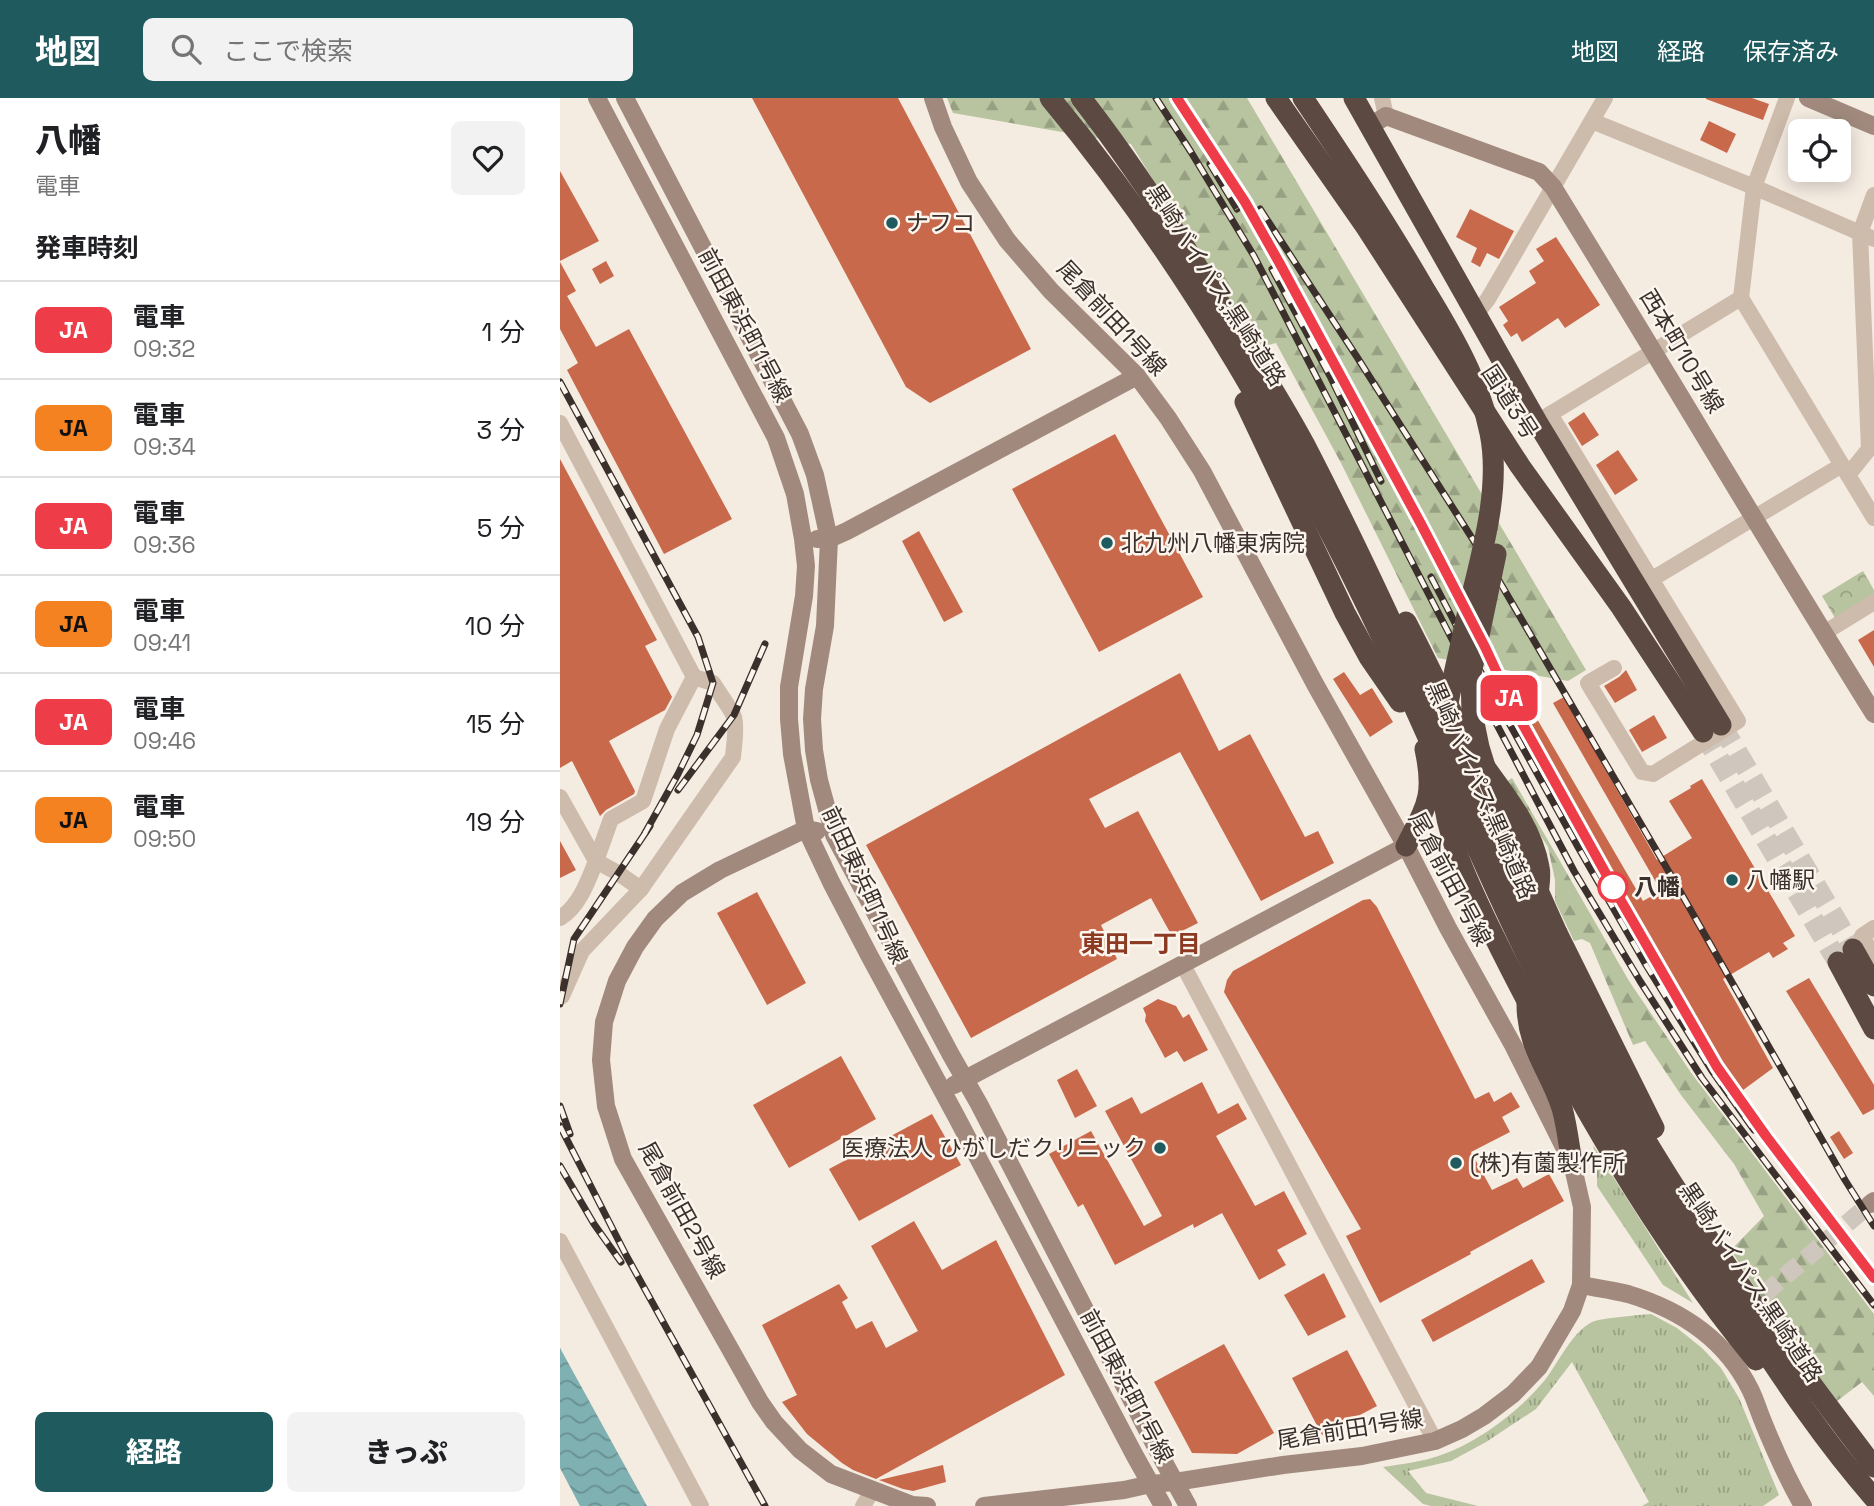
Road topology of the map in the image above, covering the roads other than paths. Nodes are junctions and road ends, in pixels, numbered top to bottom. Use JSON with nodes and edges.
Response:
{"nodes":[{"id":1,"x":597,"y":98,"type":"edge"},
{"id":2,"x":625,"y":98,"type":"edge"},
{"id":3,"x":933,"y":98,"type":"edge"},
{"id":4,"x":1050,"y":98,"type":"edge"},
{"id":5,"x":1081,"y":98,"type":"edge"},
{"id":6,"x":1276,"y":98,"type":"edge"},
{"id":7,"x":1303,"y":98,"type":"edge"},
{"id":8,"x":1318,"y":98,"type":"edge"},
{"id":9,"x":1354,"y":98,"type":"edge"},
{"id":10,"x":1605,"y":98,"type":"edge"},
{"id":11,"x":1787,"y":98,"type":"edge"},
{"id":12,"x":1808,"y":98,"type":"edge"},
{"id":13,"x":1379,"y":113,"type":"edge"},
{"id":14,"x":1592,"y":121,"type":"junction"},
{"id":15,"x":1874,"y":126,"type":"edge"},
{"id":16,"x":1553,"y":187,"type":"junction"},
{"id":17,"x":1754,"y":187,"type":"junction"},
{"id":18,"x":1874,"y":195,"type":"edge"},
{"id":19,"x":1867,"y":236,"type":"edge"},
{"id":20,"x":1177,"y":269,"type":"junction"},
{"id":21,"x":1741,"y":298,"type":"junction"},
{"id":22,"x":1477,"y":313,"type":"junction"},
{"id":23,"x":1654,"y":352,"type":"junction"},
{"id":24,"x":1137,"y":376,"type":"junction"},
{"id":25,"x":1544,"y":418,"type":"junction"},
{"id":26,"x":560,"y":423,"type":"edge"},
{"id":27,"x":1307,"y":450,"type":"junction"},
{"id":28,"x":1845,"y":470,"type":"junction"},
{"id":29,"x":1752,"y":518,"type":"junction"},
{"id":30,"x":1874,"y":518,"type":"edge"},
{"id":31,"x":803,"y":539,"type":"junction"},
{"id":32,"x":829,"y":539,"type":"junction"},
{"id":33,"x":1652,"y":579,"type":"junction"},
{"id":34,"x":1874,"y":601,"type":"edge"},
{"id":35,"x":1824,"y":633,"type":"junction"},
{"id":36,"x":1614,"y":668,"type":"dead end"},
{"id":37,"x":694,"y":677,"type":"junction"},
{"id":38,"x":1874,"y":714,"type":"edge"},
{"id":39,"x":560,"y":797,"type":"edge"},
{"id":40,"x":806,"y":829,"type":"junction"},
{"id":41,"x":834,"y":835,"type":"junction"},
{"id":42,"x":1406,"y":846,"type":"junction"},
{"id":43,"x":596,"y":861,"type":"junction"},
{"id":44,"x":641,"y":890,"type":"junction"},
{"id":45,"x":1537,"y":911,"type":"dead end"},
{"id":46,"x":560,"y":918,"type":"edge"},
{"id":47,"x":1874,"y":928,"type":"edge"},
{"id":48,"x":1874,"y":957,"type":"edge"},
{"id":49,"x":1183,"y":965,"type":"junction"},
{"id":50,"x":1874,"y":986,"type":"edge"},
{"id":51,"x":1527,"y":991,"type":"dead end"},
{"id":52,"x":560,"y":997,"type":"edge"},
{"id":53,"x":1874,"y":1029,"type":"edge"},
{"id":54,"x":964,"y":1079,"type":"junction"},
{"id":55,"x":942,"y":1091,"type":"junction"},
{"id":56,"x":1573,"y":1163,"type":"junction"},
{"id":57,"x":560,"y":1241,"type":"edge"},
{"id":58,"x":1581,"y":1285,"type":"junction"},
{"id":59,"x":1762,"y":1317,"type":"junction"},
{"id":60,"x":1435,"y":1441,"type":"junction"},
{"id":61,"x":1175,"y":1482,"type":"junction"},
{"id":62,"x":1870,"y":1483,"type":"edge"},
{"id":63,"x":1151,"y":1484,"type":"junction"},
{"id":64,"x":867,"y":1498,"type":"edge"},
{"id":65,"x":701,"y":1506,"type":"edge"},
{"id":66,"x":927,"y":1506,"type":"edge"},
{"id":67,"x":984,"y":1506,"type":"edge"},
{"id":68,"x":1164,"y":1506,"type":"edge"},
{"id":69,"x":1188,"y":1506,"type":"edge"},
{"id":70,"x":1803,"y":1506,"type":"edge"}],
"edges":[{"from":1,"to":31,"type":"street","name":"前田東浜町1号線"},
{"from":2,"to":32,"type":"street","name":"前田東浜町1号線"},
{"from":3,"to":24,"type":"street","name":"尾倉前田1号線"},
{"from":4,"to":20,"type":"highway","name":"黒崎バイパス;黒崎道路"},
{"from":5,"to":27,"type":"highway","name":"黒崎バイパス;黒崎道路"},
{"from":6,"to":25,"type":"highway","name":"国道3号"},
{"from":7,"to":62,"type":"highway","bridge":true},
{"from":8,"to":59,"type":"highway","bridge":true},
{"from":9,"to":13,"type":"highway","name":"国道3号"},
{"from":10,"to":14,"type":"street"},
{"from":11,"to":17,"type":"street"},
{"from":12,"to":15,"type":"street"},
{"from":13,"to":16,"type":"street","name":"西本町10号線"},
{"from":13,"to":22,"type":"highway","name":"国道3号"},
{"from":14,"to":16,"type":"street"},
{"from":14,"to":17,"type":"street"},
{"from":16,"to":22,"type":"street"},
{"from":16,"to":23,"type":"street","name":"西本町10号線"},
{"from":17,"to":19,"type":"street"},
{"from":17,"to":21,"type":"street"},
{"from":18,"to":19,"type":"street"},
{"from":19,"to":28,"type":"street"},
{"from":20,"to":42,"type":"highway"},
{"from":20,"to":62,"type":"highway","name":"黒崎バイパス;黒崎道路"},
{"from":21,"to":23,"type":"street"},
{"from":21,"to":28,"type":"street"},
{"from":22,"to":25,"type":"highway","name":"国道3号"},
{"from":23,"to":25,"type":"street"},
{"from":23,"to":29,"type":"street","name":"西本町10号線"},
{"from":24,"to":32,"type":"street"},
{"from":24,"to":42,"type":"street","name":"尾倉前田1号線"},
{"from":25,"to":33,"type":"street"},
{"from":26,"to":37,"type":"street"},
{"from":27,"to":45,"type":"highway"},
{"from":27,"to":59,"type":"highway","name":"黒崎バイパス;黒崎道路"},
{"from":28,"to":29,"type":"street"},
{"from":28,"to":30,"type":"street"},
{"from":29,"to":33,"type":"street"},
{"from":29,"to":35,"type":"street","name":"西本町10号線"},
{"from":31,"to":32,"type":"street"},
{"from":31,"to":40,"type":"street","name":"前田東浜町1号線"},
{"from":32,"to":41,"type":"street","name":"前田東浜町1号線"},
{"from":33,"to":36,"type":"street"},
{"from":34,"to":35,"type":"street"},
{"from":35,"to":38,"type":"street","name":"西本町10号線"},
{"from":37,"to":43,"type":"street"},
{"from":37,"to":44,"type":"street"},
{"from":39,"to":43,"type":"street"},
{"from":40,"to":41,"type":"street"},
{"from":40,"to":55,"type":"street","name":"前田東浜町1号線"},
{"from":40,"to":64,"type":"street","name":"尾倉前田2号線"},
{"from":41,"to":54,"type":"street","name":"前田東浜町1号線"},
{"from":42,"to":49,"type":"street"},
{"from":42,"to":56,"type":"street","name":"尾倉前田1号線"},
{"from":43,"to":44,"type":"street"},
{"from":43,"to":46,"type":"street"},
{"from":44,"to":52,"type":"street"},
{"from":47,"to":48,"type":"street"},
{"from":49,"to":54,"type":"street"},
{"from":49,"to":60,"type":"street"},
{"from":50,"to":53,"type":"highway"},
{"from":51,"to":56,"type":"highway"},
{"from":54,"to":55,"type":"street"},
{"from":54,"to":61,"type":"street","name":"前田東浜町1号線"},
{"from":55,"to":63,"type":"street","name":"前田東浜町1号線"},
{"from":56,"to":58,"type":"street","name":"尾倉前田1号線"},
{"from":57,"to":65,"type":"street"},
{"from":58,"to":60,"type":"street","name":"尾倉前田1号線"},
{"from":58,"to":70,"type":"street"},
{"from":59,"to":62,"type":"highway","name":"黒崎バイパス;黒崎道路"},
{"from":60,"to":61,"type":"street","name":"尾倉前田1号線"},
{"from":61,"to":63,"type":"street","name":"尾倉前田1号線"},
{"from":61,"to":69,"type":"street","name":"前田東浜町1号線"},
{"from":63,"to":67,"type":"street"},
{"from":63,"to":68,"type":"street","name":"前田東浜町1号線"},
{"from":64,"to":66,"type":"street","name":"尾倉前田2号線"}]}
